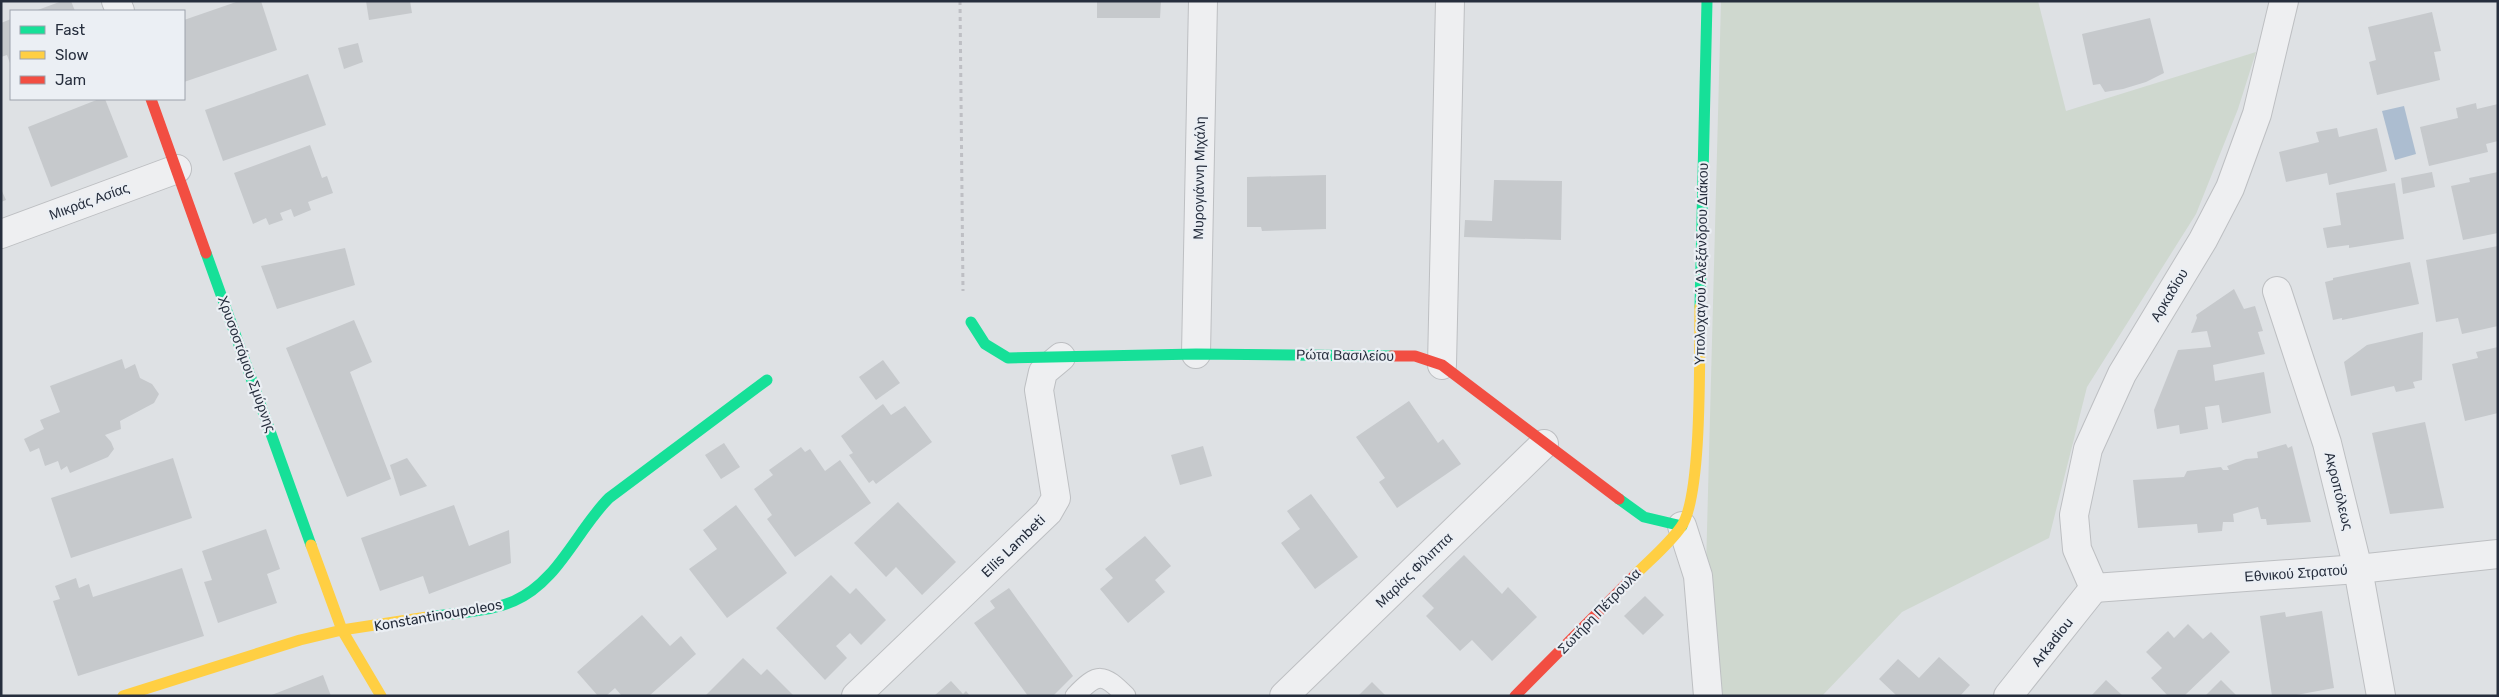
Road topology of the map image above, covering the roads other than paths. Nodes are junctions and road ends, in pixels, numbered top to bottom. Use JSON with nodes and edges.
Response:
{"nodes":[{"id":1,"x":1203,"y":1,"type":"edge"},
{"id":2,"x":1450,"y":1,"type":"edge"},
{"id":3,"x":1707,"y":1,"type":"edge"},
{"id":4,"x":2284,"y":1,"type":"edge"},
{"id":5,"x":151,"y":100,"type":"edge"},
{"id":6,"x":177,"y":169,"type":"junction"},
{"id":7,"x":1,"y":234,"type":"edge"},
{"id":8,"x":2277,"y":291,"type":"dead end"},
{"id":9,"x":970,"y":322,"type":"road end"},
{"id":10,"x":1196,"y":354,"type":"junction"},
{"id":11,"x":1061,"y":357,"type":"junction"},
{"id":12,"x":1442,"y":365,"type":"junction"},
{"id":13,"x":767,"y":380,"type":"dead end"},
{"id":14,"x":1544,"y":444,"type":"junction"},
{"id":15,"x":1682,"y":526,"type":"junction"},
{"id":16,"x":2498,"y":554,"type":"edge"},
{"id":17,"x":2358,"y":569,"type":"junction"},
{"id":18,"x":2094,"y":588,"type":"junction"},
{"id":19,"x":342,"y":630,"type":"junction"},
{"id":20,"x":123,"y":696,"type":"edge"},
{"id":21,"x":381,"y":696,"type":"edge"},
{"id":22,"x":856,"y":696,"type":"edge"},
{"id":23,"x":1075,"y":696,"type":"edge"},
{"id":24,"x":1126,"y":696,"type":"edge"},
{"id":25,"x":1284,"y":696,"type":"edge"},
{"id":26,"x":1515,"y":696,"type":"edge"},
{"id":27,"x":1708,"y":696,"type":"edge"},
{"id":28,"x":2008,"y":696,"type":"edge"},
{"id":29,"x":2381,"y":696,"type":"edge"}],
"edges":[{"from":1,"to":10,"type":"street","name":"Μυρογιάννη Μιχάλη"},
{"from":2,"to":12,"type":"street"},
{"from":3,"to":15,"type":"street","name":"Υπολοχαγού Αλεξάνδρου Διάκου"},
{"from":4,"to":18,"type":"street","name":"Αρκαδίου"},
{"from":5,"to":6,"type":"street","name":"Χρυσοστόμου Σμύρνης"},
{"from":6,"to":7,"type":"street","name":"Μικράς Ασίας"},
{"from":6,"to":19,"type":"street","name":"Χρυσοστόμου Σμύρνης"},
{"from":8,"to":17,"type":"street","name":"Ακροπόλεως"},
{"from":9,"to":11,"type":"street","name":"Ρώτα Βασιλείου"},
{"from":10,"to":11,"type":"street","name":"Ρώτα Βασιλείου"},
{"from":10,"to":12,"type":"street","name":"Ρώτα Βασιλείου"},
{"from":11,"to":22,"type":"street","name":"Ellis Lambeti"},
{"from":12,"to":14,"type":"street","name":"Ρώτα Βασιλείου"},
{"from":13,"to":19,"type":"street","name":"Konstantinoupoleos"},
{"from":14,"to":15,"type":"street","name":"Ρώτα Βασιλείου"},
{"from":14,"to":25,"type":"street","name":"Μαρίας Φίλιππα"},
{"from":15,"to":26,"type":"street","name":"Σωτήρη Πέτρουλα"},
{"from":15,"to":27,"type":"street"},
{"from":16,"to":17,"type":"street","name":"Εθνικού Στρατού"},
{"from":17,"to":18,"type":"street","name":"Εθνικού Στρατού"},
{"from":17,"to":29,"type":"street","name":"Ακροπόλεως"},
{"from":18,"to":28,"type":"street","name":"Arkadiou"},
{"from":19,"to":20,"type":"street","name":"Konstantinoupoleos"},
{"from":19,"to":21,"type":"street","name":"Χρυσοστόμου Σμύρνης"},
{"from":23,"to":24,"type":"lane"}]}
